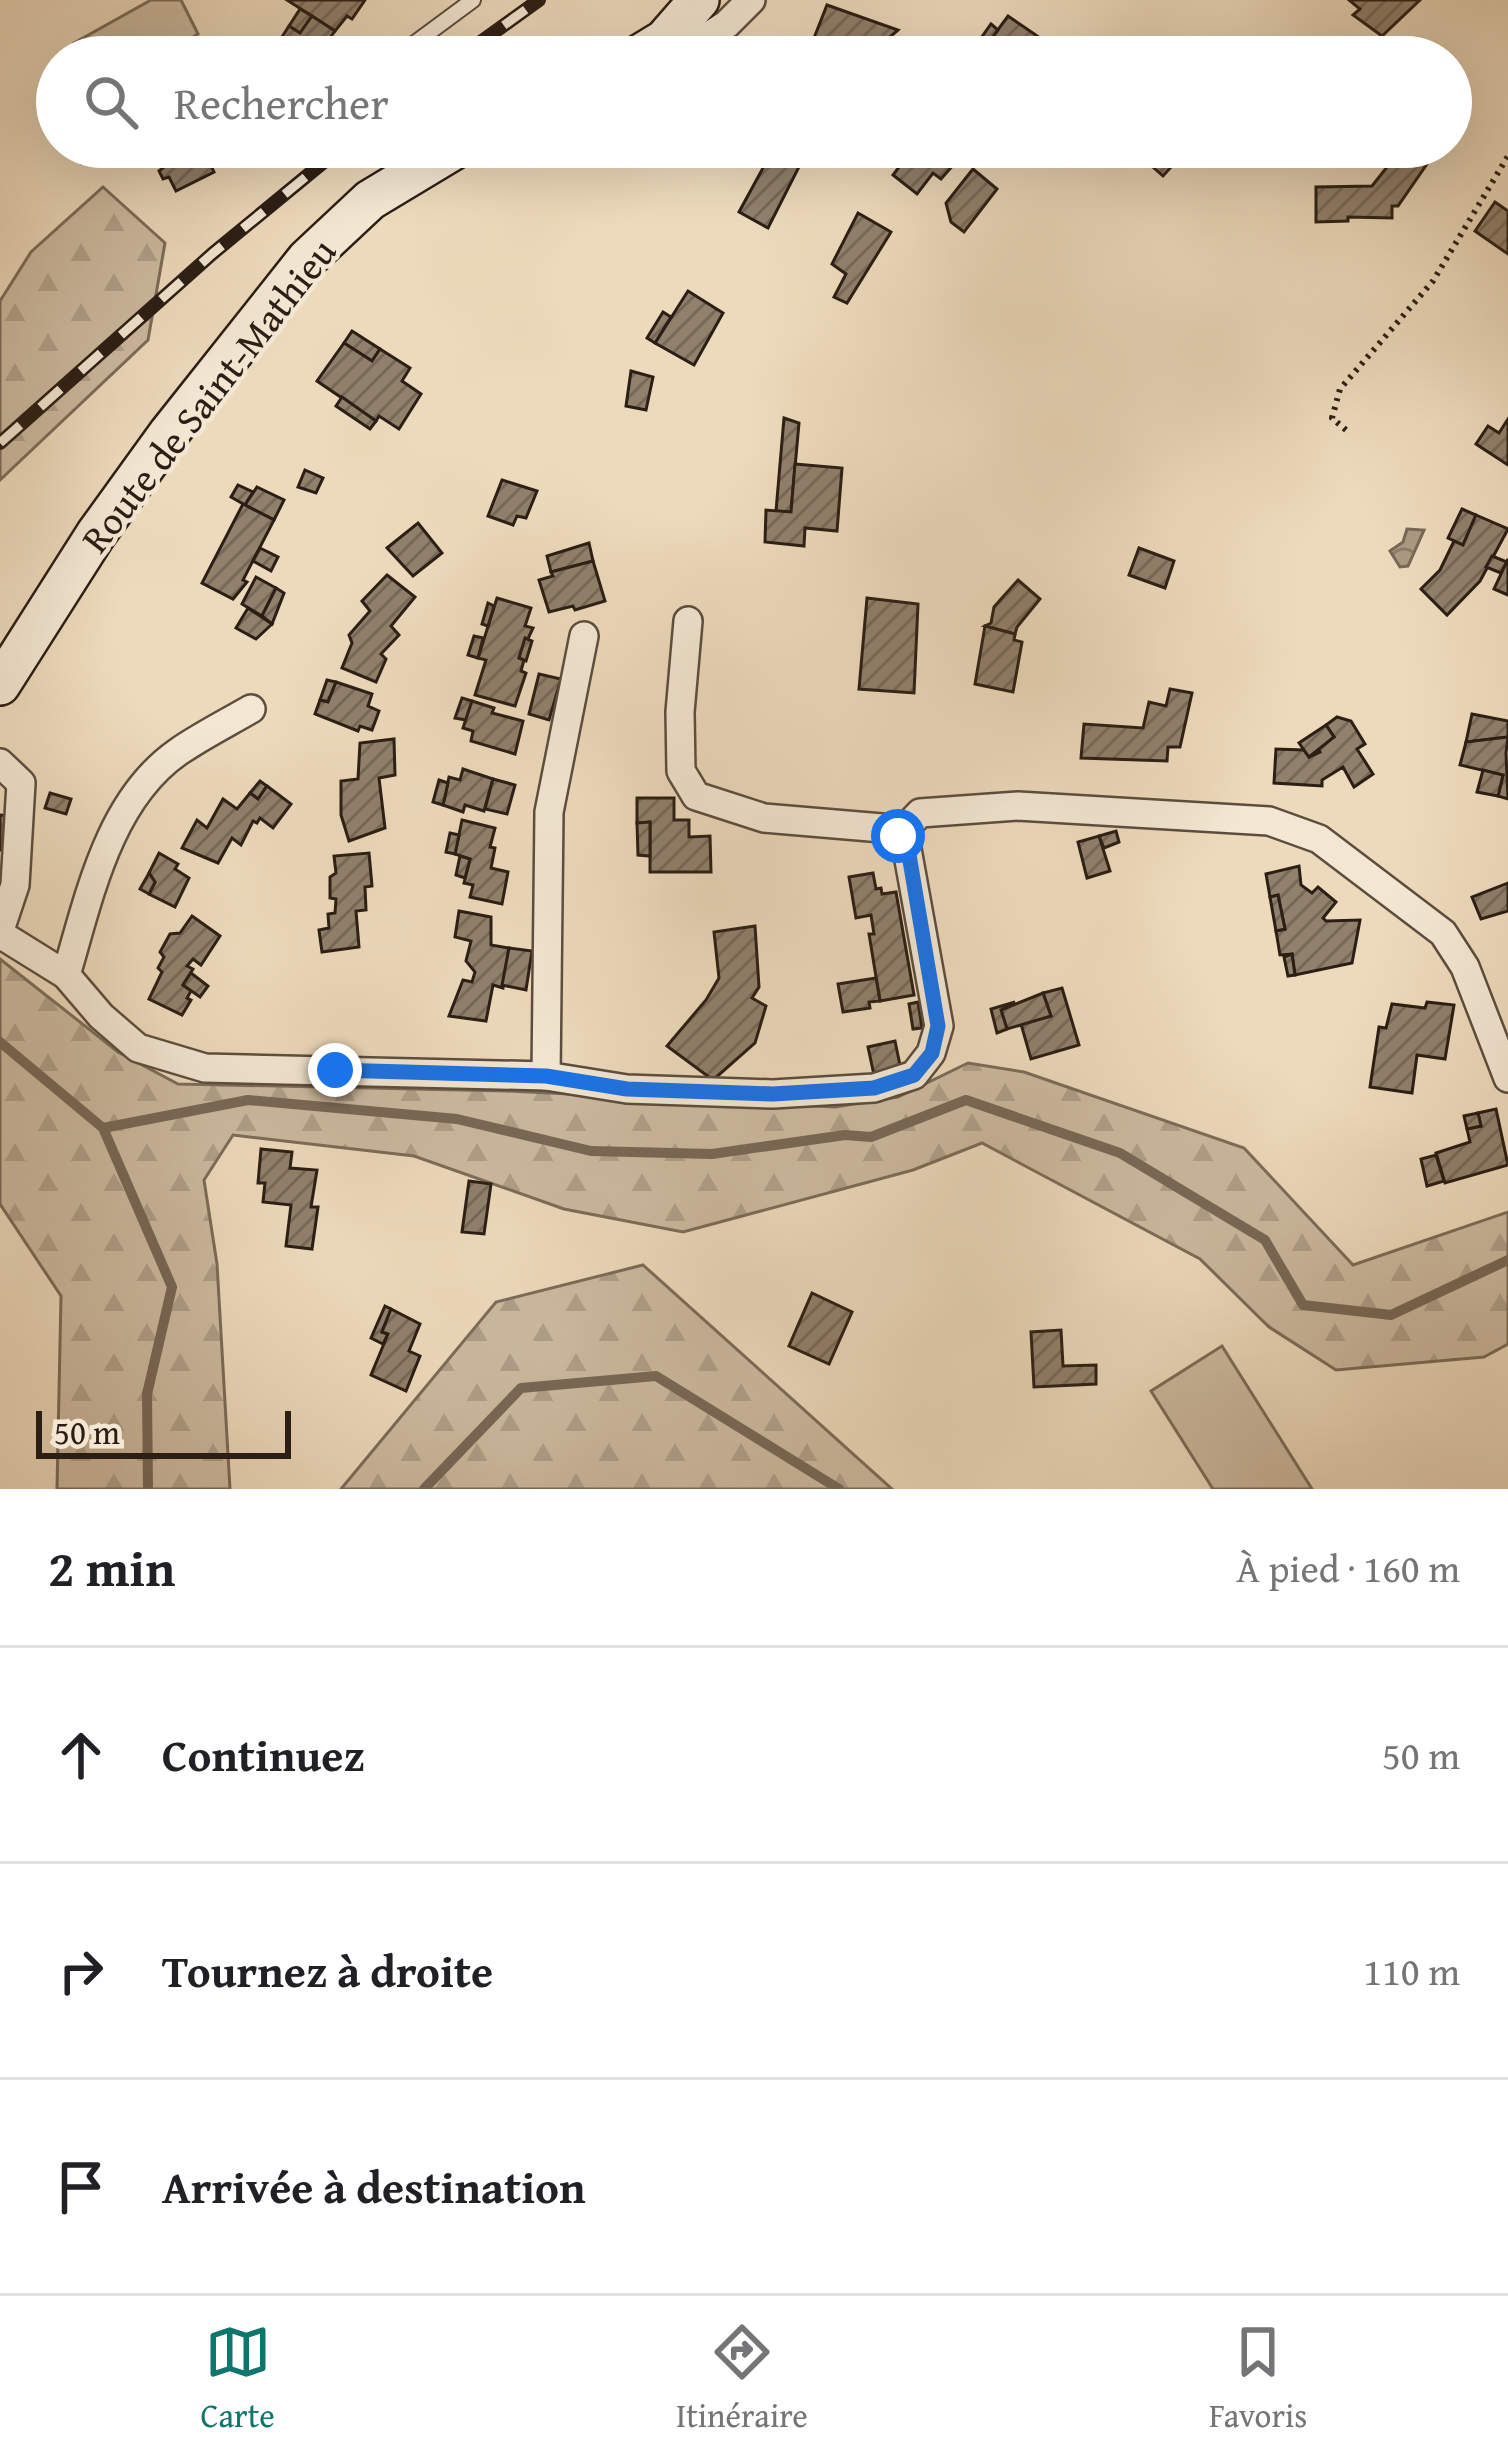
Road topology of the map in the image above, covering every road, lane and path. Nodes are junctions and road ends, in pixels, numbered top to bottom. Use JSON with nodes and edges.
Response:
{"nodes":[{"id":1,"x":473,"y":0,"type":"edge"},
{"id":2,"x":699,"y":0,"type":"edge"},
{"id":3,"x":751,"y":0,"type":"edge"},
{"id":4,"x":424,"y":36,"type":"edge"},
{"id":5,"x":668,"y":36,"type":"edge"},
{"id":6,"x":708,"y":36,"type":"edge"},
{"id":7,"x":1508,"y":156,"type":"edge"},
{"id":8,"x":423,"y":168,"type":"edge"},
{"id":9,"x":1346,"y":430,"type":"dead end"},
{"id":10,"x":688,"y":621,"type":"dead end"},
{"id":11,"x":584,"y":636,"type":"dead end"},
{"id":12,"x":0,"y":685,"type":"edge"},
{"id":13,"x":251,"y":709,"type":"dead end"},
{"id":14,"x":0,"y":764,"type":"edge"},
{"id":15,"x":898,"y":836,"type":"junction"},
{"id":16,"x":0,"y":932,"type":"edge"},
{"id":17,"x":66,"y":975,"type":"junction"},
{"id":18,"x":546,"y":1076,"type":"junction"},
{"id":19,"x":1508,"y":1078,"type":"edge"}],
"edges":[{"from":1,"to":4,"type":"lane"},
{"from":2,"to":5,"type":"street"},
{"from":3,"to":6,"type":"street"},
{"from":7,"to":9,"type":"path"},
{"from":8,"to":12,"type":"street","name":"Route de Saint-Mathieu"},
{"from":10,"to":15,"type":"street"},
{"from":11,"to":18,"type":"street"},
{"from":13,"to":17,"type":"street"},
{"from":14,"to":16,"type":"street"},
{"from":15,"to":18,"type":"street"},
{"from":15,"to":19,"type":"street"},
{"from":16,"to":17,"type":"street"},
{"from":17,"to":18,"type":"street"}]}
